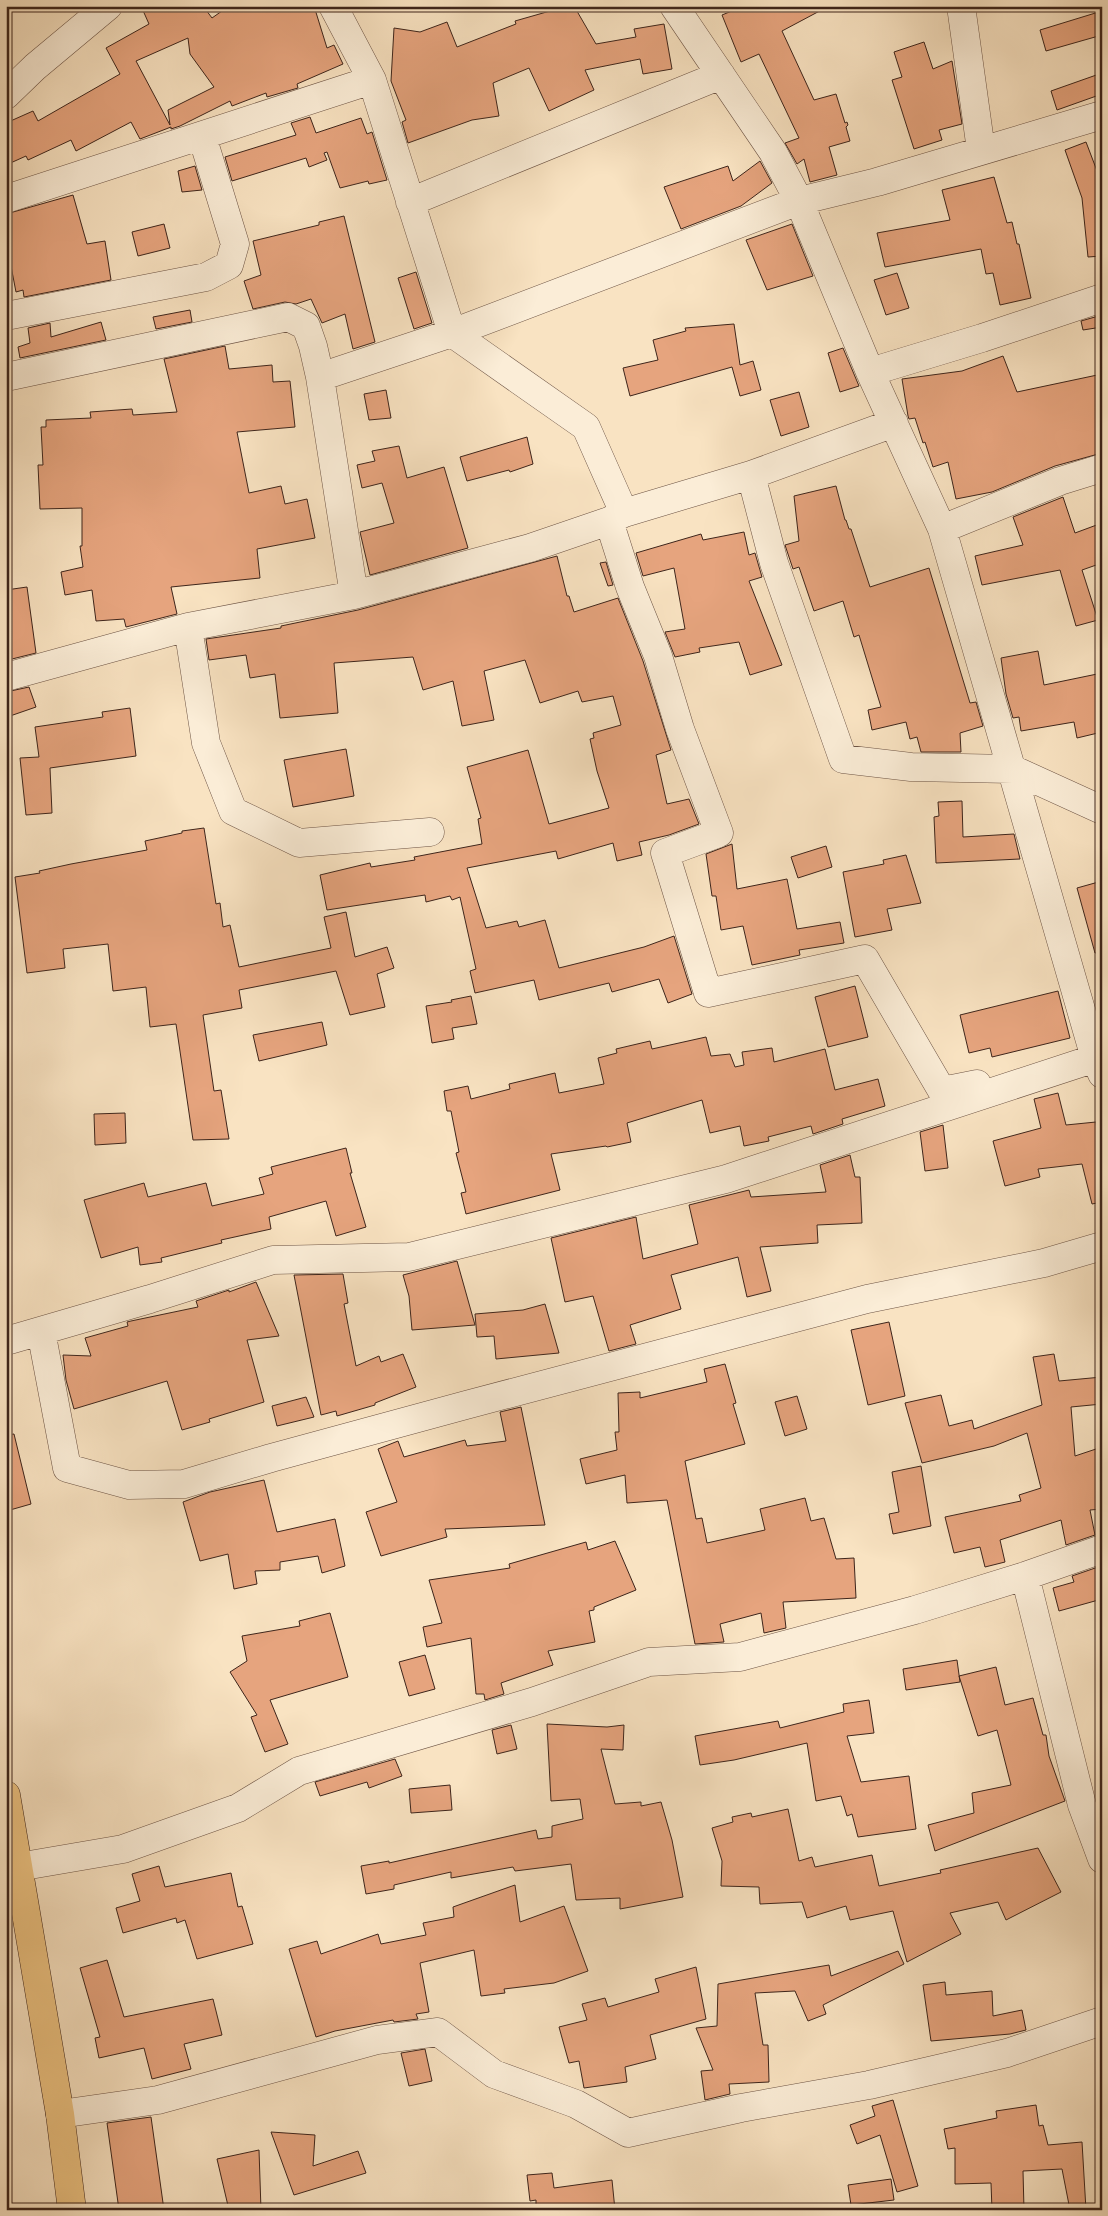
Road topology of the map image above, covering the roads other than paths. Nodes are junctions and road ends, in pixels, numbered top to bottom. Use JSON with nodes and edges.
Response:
{"nodes":[{"id":1,"x":108,"y":6,"type":"edge"},
{"id":2,"x":333,"y":6,"type":"edge"},
{"id":3,"x":674,"y":6,"type":"edge"},
{"id":4,"x":961,"y":6,"type":"edge"},
{"id":5,"x":721,"y":75,"type":"junction"},
{"id":6,"x":372,"y":80,"type":"junction"},
{"id":7,"x":6,"y":94,"type":"edge"},
{"id":8,"x":1102,"y":114,"type":"edge"},
{"id":9,"x":202,"y":136,"type":"junction"},
{"id":10,"x":981,"y":150,"type":"junction"},
{"id":11,"x":6,"y":198,"type":"edge"},
{"id":12,"x":800,"y":201,"type":"junction"},
{"id":13,"x":410,"y":202,"type":"junction"},
{"id":14,"x":1102,"y":298,"type":"edge"},
{"id":15,"x":6,"y":316,"type":"edge"},
{"id":16,"x":452,"y":333,"type":"junction"},
{"id":17,"x":870,"y":372,"type":"junction"},
{"id":18,"x":6,"y":377,"type":"edge"},
{"id":19,"x":320,"y":377,"type":"junction"},
{"id":20,"x":894,"y":424,"type":"junction"},
{"id":21,"x":1102,"y":468,"type":"edge"},
{"id":22,"x":751,"y":475,"type":"junction"},
{"id":23,"x":617,"y":517,"type":"junction"},
{"id":24,"x":942,"y":529,"type":"junction"},
{"id":25,"x":354,"y":595,"type":"junction"},
{"id":26,"x":188,"y":627,"type":"junction"},
{"id":27,"x":6,"y":677,"type":"edge"},
{"id":28,"x":1012,"y":769,"type":"junction"},
{"id":29,"x":1102,"y":810,"type":"edge"},
{"id":30,"x":430,"y":832,"type":"dead end"},
{"id":31,"x":1100,"y":1063,"type":"edge"},
{"id":32,"x":1102,"y":1246,"type":"edge"},
{"id":33,"x":41,"y":1331,"type":"junction"},
{"id":34,"x":6,"y":1341,"type":"edge"},
{"id":35,"x":1102,"y":1549,"type":"edge"},
{"id":36,"x":1025,"y":1576,"type":"junction"},
{"id":37,"x":6,"y":1795,"type":"edge"},
{"id":38,"x":1102,"y":1859,"type":"edge"},
{"id":39,"x":18,"y":1867,"type":"junction"},
{"id":40,"x":1102,"y":2021,"type":"edge"},
{"id":41,"x":60,"y":2114,"type":"junction"},
{"id":42,"x":72,"y":2210,"type":"edge"}],
"edges":[{"from":1,"to":7,"type":"street"},
{"from":2,"to":6,"type":"street"},
{"from":3,"to":5,"type":"street"},
{"from":4,"to":10,"type":"street"},
{"from":5,"to":12,"type":"street"},
{"from":5,"to":13,"type":"street"},
{"from":6,"to":9,"type":"street"},
{"from":6,"to":13,"type":"street"},
{"from":8,"to":10,"type":"street"},
{"from":9,"to":11,"type":"street"},
{"from":9,"to":15,"type":"street"},
{"from":10,"to":12,"type":"street"},
{"from":12,"to":16,"type":"street"},
{"from":12,"to":17,"type":"street"},
{"from":13,"to":16,"type":"street"},
{"from":14,"to":17,"type":"street"},
{"from":16,"to":19,"type":"street"},
{"from":16,"to":23,"type":"street"},
{"from":17,"to":20,"type":"street"},
{"from":18,"to":19,"type":"street"},
{"from":19,"to":25,"type":"street"},
{"from":20,"to":22,"type":"street"},
{"from":20,"to":24,"type":"street"},
{"from":21,"to":24,"type":"street"},
{"from":22,"to":23,"type":"street"},
{"from":22,"to":28,"type":"street"},
{"from":23,"to":25,"type":"street"},
{"from":23,"to":31,"type":"street"},
{"from":24,"to":28,"type":"street"},
{"from":25,"to":26,"type":"street"},
{"from":26,"to":27,"type":"street"},
{"from":26,"to":30,"type":"street"},
{"from":28,"to":29,"type":"street"},
{"from":28,"to":31,"type":"street"},
{"from":31,"to":33,"type":"street"},
{"from":32,"to":33,"type":"street"},
{"from":33,"to":34,"type":"street"},
{"from":35,"to":36,"type":"street"},
{"from":36,"to":38,"type":"street"},
{"from":36,"to":39,"type":"street"},
{"from":37,"to":39,"type":"main road"},
{"from":39,"to":41,"type":"main road"},
{"from":40,"to":41,"type":"street"},
{"from":41,"to":42,"type":"main road"}]}
